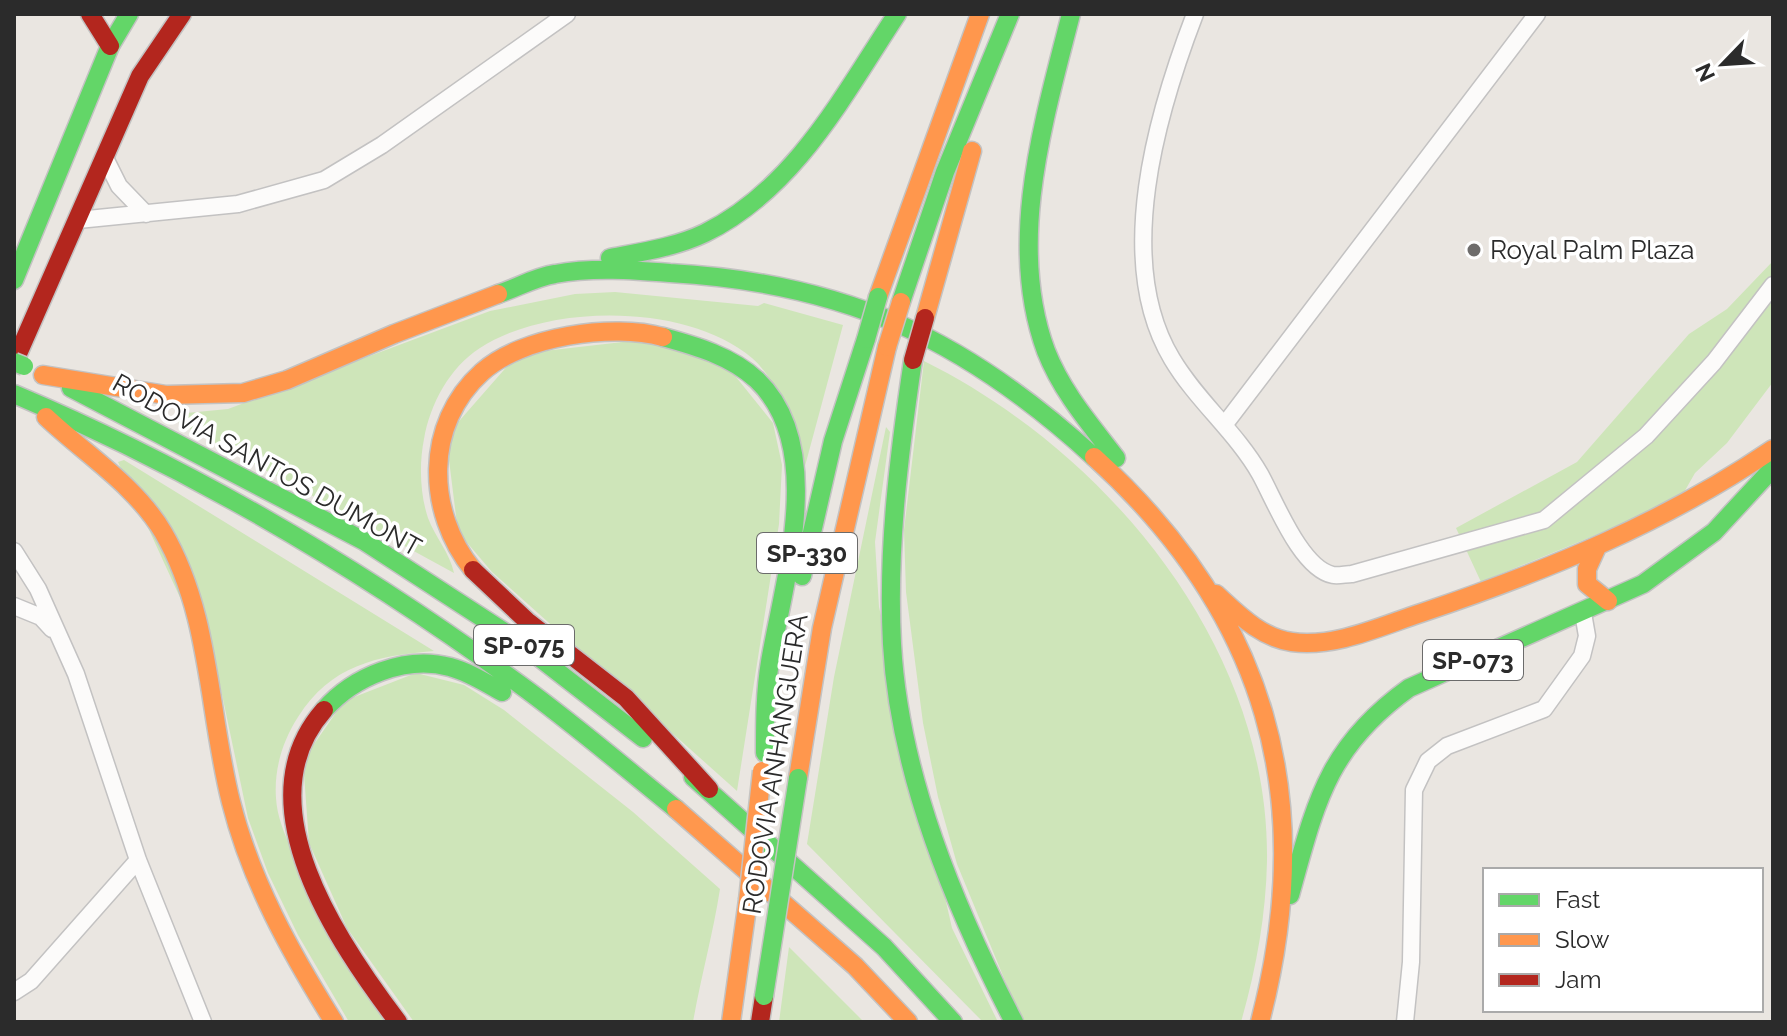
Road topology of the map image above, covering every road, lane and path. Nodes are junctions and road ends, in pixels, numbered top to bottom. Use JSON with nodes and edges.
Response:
{"nodes":[{"id":1,"x":90,"y":14,"type":"edge"},
{"id":2,"x":129,"y":14,"type":"edge"},
{"id":3,"x":182,"y":14,"type":"edge"},
{"id":4,"x":567,"y":14,"type":"edge"},
{"id":5,"x":897,"y":14,"type":"edge"},
{"id":6,"x":980,"y":14,"type":"edge"},
{"id":7,"x":1071,"y":14,"type":"edge"},
{"id":8,"x":1195,"y":14,"type":"edge"},
{"id":9,"x":1537,"y":14,"type":"edge"},
{"id":10,"x":1009,"y":18,"type":"edge"},
{"id":11,"x":110,"y":46,"type":"junction"},
{"id":12,"x":105,"y":158,"type":"junction"},
{"id":13,"x":146,"y":214,"type":"junction"},
{"id":14,"x":78,"y":220,"type":"junction"},
{"id":15,"x":14,"y":229,"type":"edge"},
{"id":16,"x":33,"y":233,"type":"junction"},
{"id":17,"x":52,"y":273,"type":"junction"},
{"id":18,"x":554,"y":274,"type":"junction"},
{"id":19,"x":14,"y":280,"type":"edge"},
{"id":20,"x":1773,"y":285,"type":"edge"},
{"id":21,"x":17,"y":364,"type":"edge"},
{"id":22,"x":43,"y":375,"type":"junction"},
{"id":23,"x":22,"y":398,"type":"edge"},
{"id":24,"x":1225,"y":424,"type":"junction"},
{"id":25,"x":1773,"y":449,"type":"edge"},
{"id":26,"x":1773,"y":468,"type":"edge"},
{"id":27,"x":1161,"y":527,"type":"junction"},
{"id":28,"x":1597,"y":547,"type":"junction"},
{"id":29,"x":15,"y":553,"type":"edge"},
{"id":30,"x":14,"y":574,"type":"edge"},
{"id":31,"x":1208,"y":587,"type":"junction"},
{"id":32,"x":1608,"y":601,"type":"junction"},
{"id":33,"x":14,"y":606,"type":"edge"},
{"id":34,"x":1583,"y":613,"type":"junction"},
{"id":35,"x":63,"y":641,"type":"junction"},
{"id":36,"x":763,"y":762,"type":"junction"},
{"id":37,"x":709,"y":789,"type":"junction"},
{"id":38,"x":660,"y":796,"type":"junction"},
{"id":39,"x":241,"y":839,"type":"junction"},
{"id":40,"x":138,"y":860,"type":"junction"},
{"id":41,"x":747,"y":907,"type":"junction"},
{"id":42,"x":1278,"y":937,"type":"junction"},
{"id":43,"x":14,"y":992,"type":"edge"},
{"id":44,"x":203,"y":1022,"type":"edge"},
{"id":45,"x":316,"y":1022,"type":"edge"},
{"id":46,"x":334,"y":1022,"type":"edge"},
{"id":47,"x":398,"y":1022,"type":"edge"},
{"id":48,"x":711,"y":1022,"type":"edge"},
{"id":49,"x":731,"y":1022,"type":"edge"},
{"id":50,"x":760,"y":1022,"type":"edge"},
{"id":51,"x":908,"y":1022,"type":"edge"},
{"id":52,"x":953,"y":1022,"type":"edge"},
{"id":53,"x":1014,"y":1022,"type":"edge"},
{"id":54,"x":1260,"y":1022,"type":"edge"},
{"id":55,"x":1405,"y":1022,"type":"edge"}],
"edges":[{"from":1,"to":11,"type":"main road"},
{"from":2,"to":11,"type":"main road"},
{"from":3,"to":12,"type":"main road"},
{"from":4,"to":13,"type":"street"},
{"from":5,"to":18,"type":"main road"},
{"from":6,"to":36,"type":"main road","name":"RODOVIA ANHANGUERA","number":"SP-330","bridge":true},
{"from":7,"to":27,"type":"main road"},
{"from":8,"to":24,"type":"street"},
{"from":9,"to":24,"type":"street"},
{"from":10,"to":50,"type":"main road","name":"RODOVIA ANHANGUERA","number":"SP-330","bridge":true},
{"from":10,"to":53,"type":"main road","bridge":true},
{"from":11,"to":16,"type":"main road"},
{"from":12,"to":13,"type":"street"},
{"from":12,"to":14,"type":"main road"},
{"from":13,"to":14,"type":"street"},
{"from":14,"to":17,"type":"main road"},
{"from":15,"to":16,"type":"main road"},
{"from":16,"to":17,"type":"main road"},
{"from":16,"to":19,"type":"main road"},
{"from":17,"to":21,"type":"main road"},
{"from":18,"to":22,"type":"main road"},
{"from":18,"to":27,"type":"main road"},
{"from":20,"to":24,"type":"street"},
{"from":21,"to":22,"type":"main road","name":"RODOVIA SANTOS DUMONT","number":"SP-075"},
{"from":22,"to":37,"type":"main road","name":"RODOVIA SANTOS DUMONT","number":"SP-075"},
{"from":23,"to":38,"type":"main road","name":"RODOVIA SANTOS DUMONT","number":"SP-075"},
{"from":23,"to":39,"type":"main road"},
{"from":25,"to":28,"type":"main road","number":"SP-073"},
{"from":26,"to":32,"type":"main road","number":"SP-073"},
{"from":27,"to":31,"type":"main road"},
{"from":28,"to":31,"type":"main road","number":"SP-073"},
{"from":28,"to":32,"type":"main road"},
{"from":29,"to":30,"type":"street"},
{"from":29,"to":35,"type":"street"},
{"from":31,"to":42,"type":"main road"},
{"from":32,"to":34,"type":"main road","number":"SP-073"},
{"from":33,"to":35,"type":"street"},
{"from":34,"to":42,"type":"main road","number":"SP-073"},
{"from":34,"to":55,"type":"street"},
{"from":35,"to":40,"type":"street"},
{"from":36,"to":37,"type":"main road"},
{"from":36,"to":41,"type":"main road","name":"RODOVIA ANHANGUERA","number":"SP-330","bridge":true},
{"from":37,"to":52,"type":"main road","name":"RODOVIA SANTOS DUMONT","number":"SP-075"},
{"from":38,"to":47,"type":"main road"},
{"from":38,"to":51,"type":"main road","name":"RODOVIA SANTOS DUMONT","number":"SP-075"},
{"from":39,"to":45,"type":"main road"},
{"from":39,"to":46,"type":"main road"},
{"from":40,"to":43,"type":"street"},
{"from":40,"to":44,"type":"street"},
{"from":41,"to":48,"type":"main road"},
{"from":41,"to":49,"type":"main road","name":"RODOVIA ANHANGUERA","number":"SP-330"},
{"from":42,"to":54,"type":"main road"}]}
